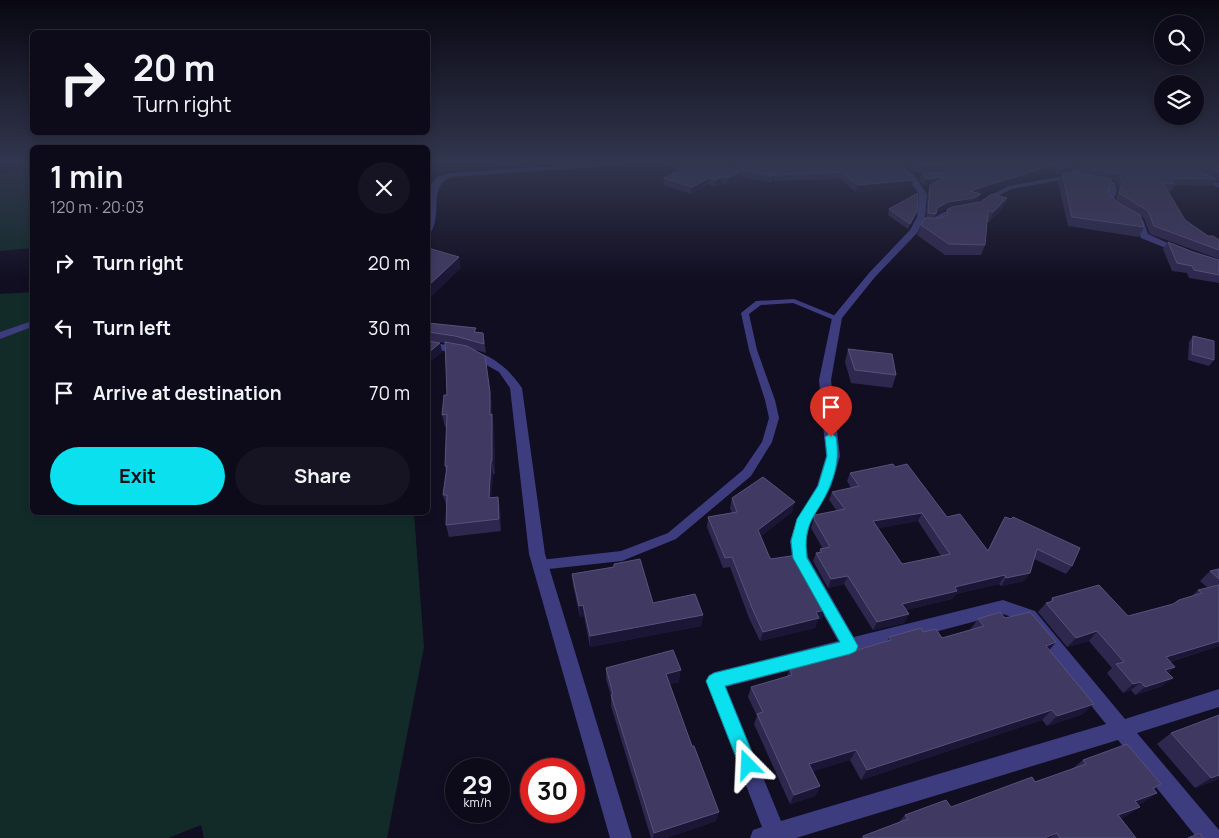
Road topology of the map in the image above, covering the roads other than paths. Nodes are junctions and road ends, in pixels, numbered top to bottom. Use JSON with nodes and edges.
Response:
{"nodes":[{"id":1,"x":433,"y":202,"type":"edge"},
{"id":2,"x":922,"y":202,"type":"edge"},
{"id":3,"x":983,"y":202,"type":"edge"},
{"id":4,"x":1110,"y":202,"type":"edge"},
{"id":5,"x":980,"y":204,"type":"edge"},
{"id":6,"x":967,"y":210,"type":"edge"},
{"id":7,"x":918,"y":223,"type":"junction"},
{"id":8,"x":430,"y":227,"type":"edge"},
{"id":9,"x":1192,"y":256,"type":"edge"},
{"id":10,"x":837,"y":318,"type":"junction"},
{"id":11,"x":30,"y":325,"type":"edge"},
{"id":12,"x":0,"y":336,"type":"edge"},
{"id":13,"x":430,"y":345,"type":"edge"},
{"id":14,"x":540,"y":564,"type":"junction"},
{"id":15,"x":850,"y":646,"type":"junction"},
{"id":16,"x":1219,"y":698,"type":"edge"},
{"id":17,"x":1122,"y":729,"type":"junction"},
{"id":18,"x":768,"y":835,"type":"edge"},
{"id":19,"x":621,"y":838,"type":"edge"},
{"id":20,"x":1211,"y":838,"type":"edge"}],
"edges":[{"from":1,"to":8,"type":"street"},
{"from":2,"to":7,"type":"street"},
{"from":3,"to":5,"type":"lane"},
{"from":4,"to":9,"type":"street"},
{"from":6,"to":7,"type":"lane"},
{"from":7,"to":10,"type":"street"},
{"from":10,"to":14,"type":"lane"},
{"from":10,"to":15,"type":"street"},
{"from":11,"to":12,"type":"street"},
{"from":13,"to":14,"type":"street"},
{"from":14,"to":19,"type":"street"},
{"from":15,"to":17,"type":"street"},
{"from":15,"to":18,"type":"street"},
{"from":16,"to":17,"type":"street"},
{"from":17,"to":18,"type":"street"},
{"from":17,"to":20,"type":"street"}]}
